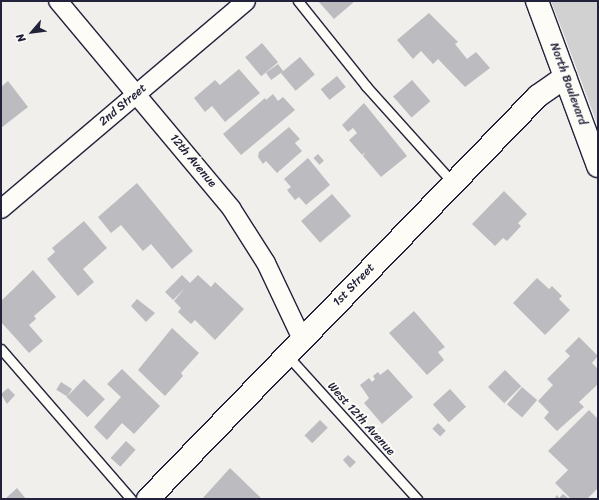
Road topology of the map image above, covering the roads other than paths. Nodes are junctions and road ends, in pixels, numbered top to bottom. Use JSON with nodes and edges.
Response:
{"nodes":[{"id":1,"x":58,"y":1,"type":"edge"},
{"id":2,"x":246,"y":1,"type":"edge"},
{"id":3,"x":298,"y":1,"type":"edge"},
{"id":4,"x":537,"y":1,"type":"edge"},
{"id":5,"x":565,"y":78,"type":"junction"},
{"id":6,"x":137,"y":93,"type":"junction"},
{"id":7,"x":598,"y":166,"type":"edge"},
{"id":8,"x":453,"y":183,"type":"junction"},
{"id":9,"x":1,"y":209,"type":"edge"},
{"id":10,"x":302,"y":339,"type":"junction"},
{"id":11,"x":1,"y":349,"type":"edge"},
{"id":12,"x":287,"y":354,"type":"junction"},
{"id":13,"x":147,"y":498,"type":"edge"},
{"id":14,"x":417,"y":499,"type":"edge"}],
"edges":[{"from":1,"to":6,"type":"street","name":"12th Avenue"},
{"from":2,"to":6,"type":"street","name":"2nd Street"},
{"from":3,"to":8,"type":"lane"},
{"from":4,"to":5,"type":"street","name":"North Boulevard"},
{"from":5,"to":7,"type":"street","name":"North Boulevard"},
{"from":5,"to":8,"type":"street","name":"1st Street"},
{"from":6,"to":9,"type":"street","name":"2nd Street"},
{"from":6,"to":10,"type":"street","name":"12th Avenue"},
{"from":8,"to":10,"type":"street","name":"1st Street"},
{"from":10,"to":12,"type":"street","name":"1st Street"},
{"from":11,"to":13,"type":"lane"},
{"from":12,"to":13,"type":"street","name":"1st Street"},
{"from":12,"to":14,"type":"lane","name":"West 12th Avenue"}]}
